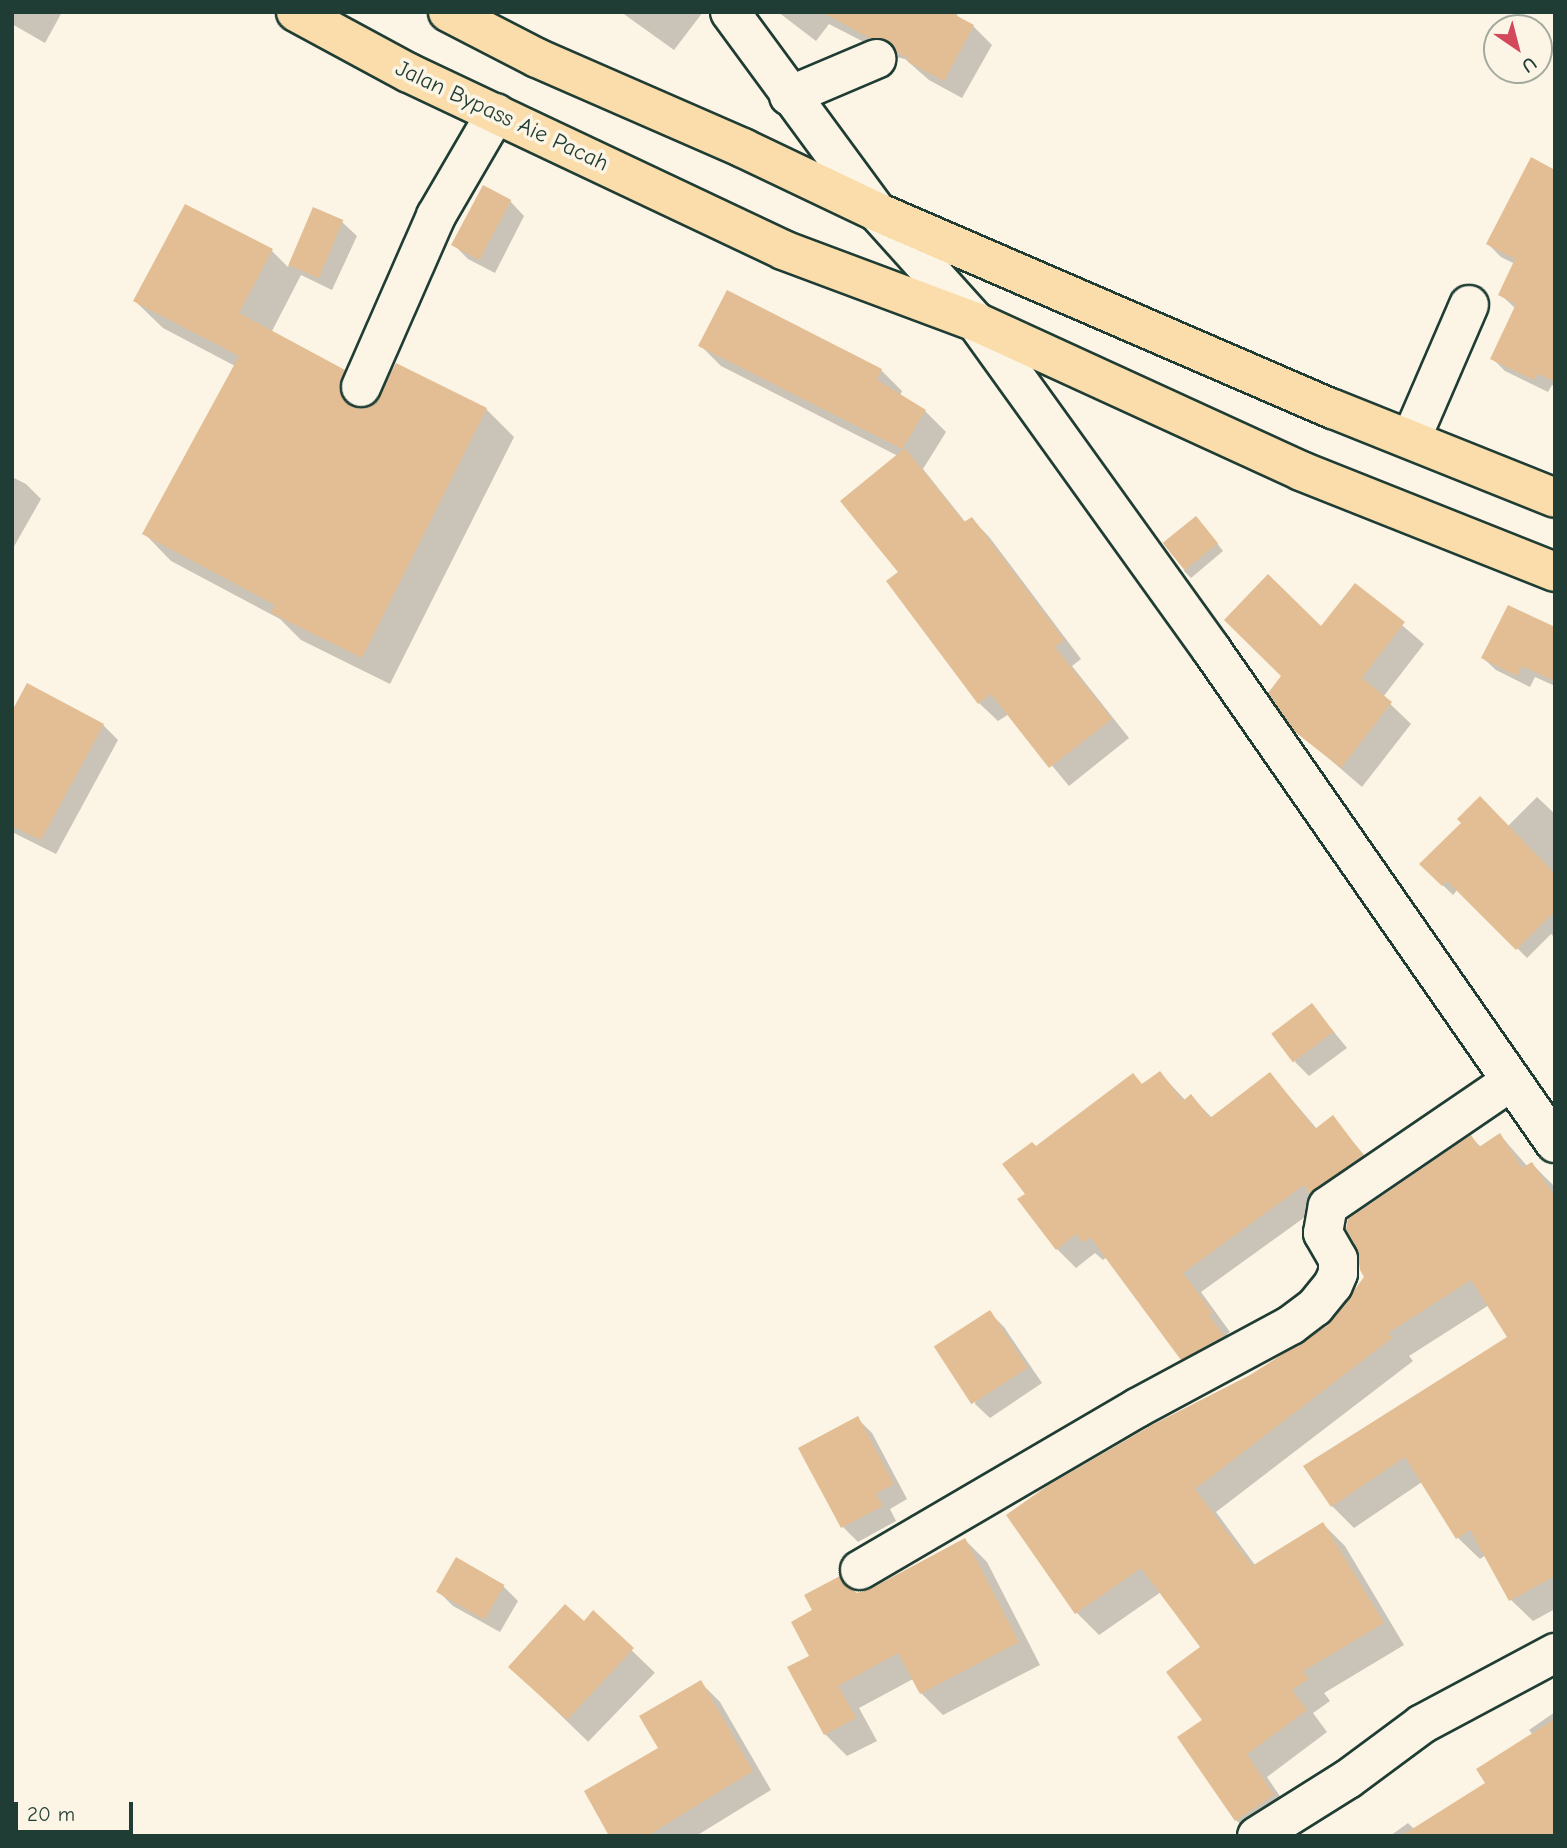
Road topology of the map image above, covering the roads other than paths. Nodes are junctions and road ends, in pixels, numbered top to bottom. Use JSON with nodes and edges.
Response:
{"nodes":[{"id":1,"x":296,"y":12,"type":"edge"},
{"id":2,"x":448,"y":12,"type":"edge"},
{"id":3,"x":730,"y":12,"type":"edge"},
{"id":4,"x":876,"y":59,"type":"dead end"},
{"id":5,"x":789,"y":96,"type":"junction"},
{"id":6,"x":496,"y":113,"type":"junction"},
{"id":7,"x":877,"y":212,"type":"junction"},
{"id":8,"x":1469,"y":305,"type":"dead end"},
{"id":9,"x":976,"y":321,"type":"junction"},
{"id":10,"x":361,"y":387,"type":"dead end"},
{"id":11,"x":1411,"y":439,"type":"junction"},
{"id":12,"x":1555,"y":498,"type":"edge"},
{"id":13,"x":1555,"y":572,"type":"edge"},
{"id":14,"x":1511,"y":1081,"type":"junction"},
{"id":15,"x":1555,"y":1143,"type":"edge"},
{"id":16,"x":860,"y":1570,"type":"dead end"},
{"id":17,"x":1555,"y":1653,"type":"edge"},
{"id":18,"x":1257,"y":1836,"type":"edge"}],
"edges":[{"from":1,"to":6,"type":"highway","name":"Jalan Bypass Aie Pacah"},
{"from":2,"to":7,"type":"highway"},
{"from":3,"to":5,"type":"street"},
{"from":4,"to":5,"type":"street"},
{"from":5,"to":7,"type":"street"},
{"from":6,"to":9,"type":"highway","name":"Jalan Bypass Aie Pacah"},
{"from":6,"to":10,"type":"street"},
{"from":7,"to":9,"type":"street"},
{"from":7,"to":11,"type":"highway"},
{"from":8,"to":11,"type":"street"},
{"from":9,"to":13,"type":"highway","name":"Jalan Bypass Aie Pacah"},
{"from":9,"to":14,"type":"street"},
{"from":11,"to":12,"type":"highway"},
{"from":14,"to":15,"type":"street"},
{"from":14,"to":16,"type":"street"},
{"from":17,"to":18,"type":"street"}]}
